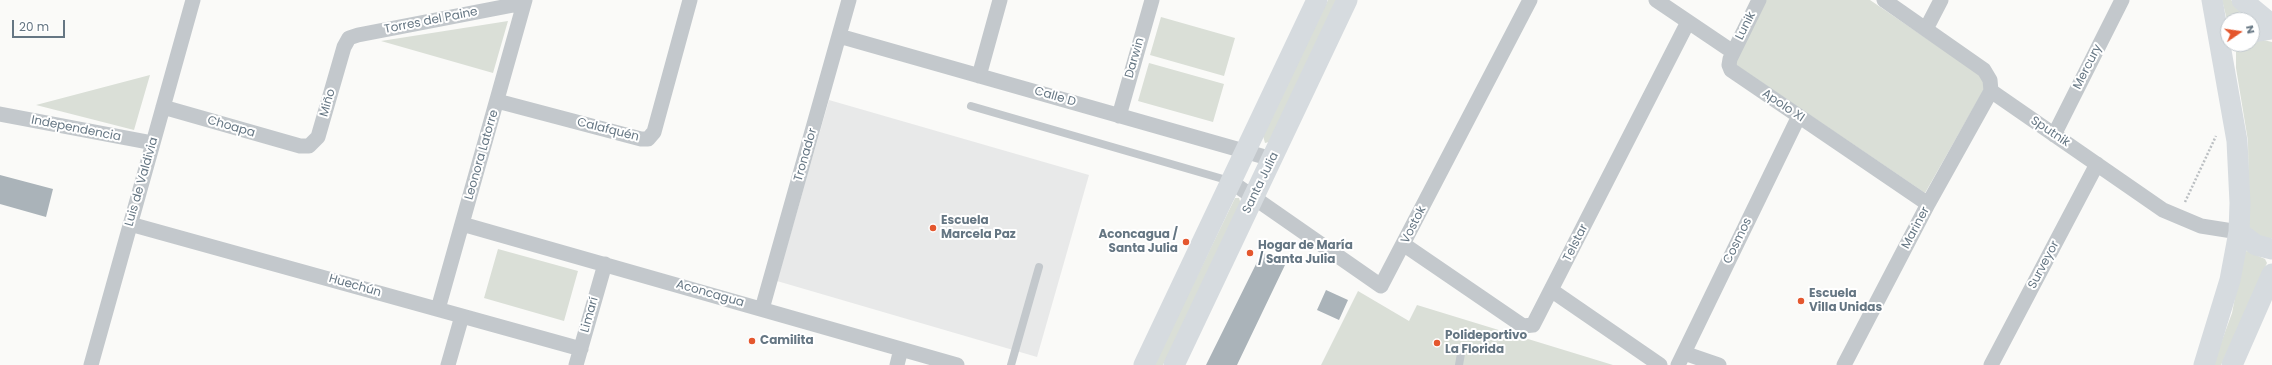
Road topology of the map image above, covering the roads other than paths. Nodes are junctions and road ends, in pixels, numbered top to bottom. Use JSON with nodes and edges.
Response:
{"nodes":[{"id":1,"x":193,"y":0,"type":"edge"},
{"id":2,"x":690,"y":0,"type":"edge"},
{"id":3,"x":849,"y":0,"type":"edge"},
{"id":4,"x":1000,"y":0,"type":"edge"},
{"id":5,"x":1152,"y":0,"type":"edge"},
{"id":6,"x":1317,"y":0,"type":"edge"},
{"id":7,"x":1347,"y":0,"type":"edge"},
{"id":8,"x":1530,"y":0,"type":"edge"},
{"id":9,"x":1656,"y":0,"type":"edge"},
{"id":10,"x":1759,"y":0,"type":"edge"},
{"id":11,"x":1884,"y":0,"type":"edge"},
{"id":12,"x":1941,"y":0,"type":"edge"},
{"id":13,"x":2122,"y":0,"type":"edge"},
{"id":14,"x":2212,"y":0,"type":"edge"},
{"id":15,"x":2242,"y":0,"type":"edge"},
{"id":16,"x":525,"y":1,"type":"edge"},
{"id":17,"x":1688,"y":22,"type":"junction"},
{"id":18,"x":2272,"y":25,"type":"edge"},
{"id":19,"x":1926,"y":29,"type":"junction"},
{"id":20,"x":2272,"y":29,"type":"edge"},
{"id":21,"x":2220,"y":31,"type":"edge"},
{"id":22,"x":2260,"y":31,"type":"edge"},
{"id":23,"x":839,"y":36,"type":"junction"},
{"id":24,"x":344,"y":47,"type":"joint"},
{"id":25,"x":1733,"y":52,"type":"junction"},
{"id":26,"x":2225,"y":52,"type":"edge"},
{"id":27,"x":979,"y":76,"type":"junction"},
{"id":28,"x":1991,"y":92,"type":"junction"},
{"id":29,"x":497,"y":101,"type":"junction"},
{"id":30,"x":971,"y":106,"type":"dead end"},
{"id":31,"x":163,"y":108,"type":"junction"},
{"id":32,"x":0,"y":114,"type":"edge"},
{"id":33,"x":1119,"y":116,"type":"junction"},
{"id":34,"x":1799,"y":116,"type":"junction"},
{"id":35,"x":2054,"y":135,"type":"junction"},
{"id":36,"x":153,"y":143,"type":"junction"},
{"id":37,"x":300,"y":146,"type":"joint"},
{"id":38,"x":1244,"y":151,"type":"junction"},
{"id":39,"x":1272,"y":159,"type":"junction"},
{"id":40,"x":2097,"y":164,"type":"junction"},
{"id":41,"x":1230,"y":181,"type":"junction"},
{"id":42,"x":1253,"y":198,"type":"junction"},
{"id":43,"x":1928,"y":204,"type":"junction"},
{"id":44,"x":130,"y":224,"type":"junction"},
{"id":45,"x":462,"y":224,"type":"junction"},
{"id":46,"x":2239,"y":232,"type":"junction"},
{"id":47,"x":1403,"y":244,"type":"junction"},
{"id":48,"x":2272,"y":249,"type":"edge"},
{"id":49,"x":605,"y":264,"type":"junction"},
{"id":50,"x":1039,"y":267,"type":"dead end"},
{"id":51,"x":2272,"y":274,"type":"edge"},
{"id":52,"x":1551,"y":290,"type":"junction"},
{"id":53,"x":438,"y":309,"type":"junction"},
{"id":54,"x":762,"y":309,"type":"junction"},
{"id":55,"x":462,"y":316,"type":"junction"},
{"id":56,"x":581,"y":348,"type":"junction"},
{"id":57,"x":1462,"y":348,"type":"dead end"},
{"id":58,"x":901,"y":349,"type":"junction"},
{"id":59,"x":1681,"y":359,"type":"edge"},
{"id":60,"x":91,"y":365,"type":"edge"},
{"id":61,"x":448,"y":365,"type":"edge"},
{"id":62,"x":576,"y":365,"type":"edge"},
{"id":63,"x":897,"y":365,"type":"edge"},
{"id":64,"x":957,"y":365,"type":"edge"},
{"id":65,"x":1011,"y":365,"type":"edge"},
{"id":66,"x":1144,"y":365,"type":"edge"},
{"id":67,"x":1174,"y":365,"type":"edge"},
{"id":68,"x":1459,"y":365,"type":"edge"},
{"id":69,"x":1660,"y":365,"type":"edge"},
{"id":70,"x":1719,"y":365,"type":"edge"},
{"id":71,"x":1844,"y":365,"type":"edge"},
{"id":72,"x":1991,"y":365,"type":"edge"},
{"id":73,"x":2204,"y":365,"type":"edge"},
{"id":74,"x":2232,"y":365,"type":"edge"}],
"edges":[{"from":1,"to":31,"type":"street","name":"Luis de Valdivia"},
{"from":2,"to":29,"type":"street","name":"Calafquén"},
{"from":3,"to":23,"type":"street","name":"Tronador"},
{"from":4,"to":27,"type":"street"},
{"from":5,"to":33,"type":"street","name":"Darwin"},
{"from":6,"to":38,"type":"main road"},
{"from":7,"to":39,"type":"main road","name":"Santa Julia"},
{"from":8,"to":47,"type":"street","name":"Vostok"},
{"from":9,"to":17,"type":"street"},
{"from":10,"to":25,"type":"street","name":"Lunik"},
{"from":11,"to":19,"type":"street"},
{"from":12,"to":19,"type":"street"},
{"from":13,"to":35,"type":"street","name":"Mercury"},
{"from":14,"to":21,"type":"main road"},
{"from":15,"to":18,"type":"main road"},
{"from":16,"to":24,"type":"street","name":"Torres del Paine"},
{"from":16,"to":29,"type":"street","name":"Leonora Latorre"},
{"from":17,"to":25,"type":"street"},
{"from":17,"to":52,"type":"street","name":"Telstar"},
{"from":19,"to":28,"type":"street"},
{"from":20,"to":22,"type":"main road"},
{"from":23,"to":27,"type":"street","name":"Calle D"},
{"from":23,"to":54,"type":"street","name":"Tronador"},
{"from":24,"to":37,"type":"street","name":"Miño"},
{"from":25,"to":34,"type":"street","name":"Apolo XI"},
{"from":26,"to":46,"type":"main road"},
{"from":27,"to":33,"type":"street","name":"Calle D"},
{"from":28,"to":35,"type":"street","name":"Sputnik"},
{"from":28,"to":43,"type":"street","name":"Mariner"},
{"from":29,"to":45,"type":"street","name":"Leonora Latorre"},
{"from":30,"to":41,"type":"lane"},
{"from":31,"to":36,"type":"street","name":"Luis de Valdivia"},
{"from":31,"to":37,"type":"street","name":"Choapa"},
{"from":32,"to":36,"type":"street","name":"Independencia"},
{"from":33,"to":38,"type":"street","name":"Calle D"},
{"from":34,"to":43,"type":"street","name":"Apolo XI"},
{"from":34,"to":59,"type":"street","name":"Cosmos"},
{"from":35,"to":40,"type":"street","name":"Sputnik"},
{"from":36,"to":44,"type":"street","name":"Luis de Valdivia"},
{"from":38,"to":39,"type":"street","name":"Calle D"},
{"from":38,"to":41,"type":"main road"},
{"from":39,"to":42,"type":"main road","name":"Santa Julia"},
{"from":40,"to":46,"type":"street","name":"Sputnik"},
{"from":40,"to":72,"type":"street","name":"Surveyor"},
{"from":41,"to":42,"type":"street","name":"Vostok"},
{"from":41,"to":66,"type":"main road"},
{"from":42,"to":47,"type":"street","name":"Vostok"},
{"from":42,"to":67,"type":"main road","name":"Santa Julia"},
{"from":43,"to":71,"type":"street","name":"Mariner"},
{"from":44,"to":53,"type":"street","name":"Huechún"},
{"from":44,"to":60,"type":"street","name":"Luis de Valdivia"},
{"from":45,"to":49,"type":"street","name":"Aconcagua"},
{"from":45,"to":53,"type":"street","name":"Leonora Latorre"},
{"from":46,"to":48,"type":"main road"},
{"from":46,"to":73,"type":"main road"},
{"from":47,"to":52,"type":"street","name":"Telstar"},
{"from":49,"to":54,"type":"street","name":"Aconcagua"},
{"from":49,"to":56,"type":"street","name":"Limarí"},
{"from":50,"to":65,"type":"lane"},
{"from":51,"to":74,"type":"main road"},
{"from":52,"to":69,"type":"street"},
{"from":53,"to":55,"type":"street","name":"Huechún"},
{"from":54,"to":58,"type":"street","name":"Aconcagua"},
{"from":55,"to":56,"type":"street","name":"Huechún"},
{"from":55,"to":61,"type":"street"},
{"from":56,"to":62,"type":"street","name":"Limarí"},
{"from":57,"to":68,"type":"lane"},
{"from":58,"to":63,"type":"street"},
{"from":58,"to":64,"type":"street","name":"Aconcagua"},
{"from":59,"to":70,"type":"street"}]}
